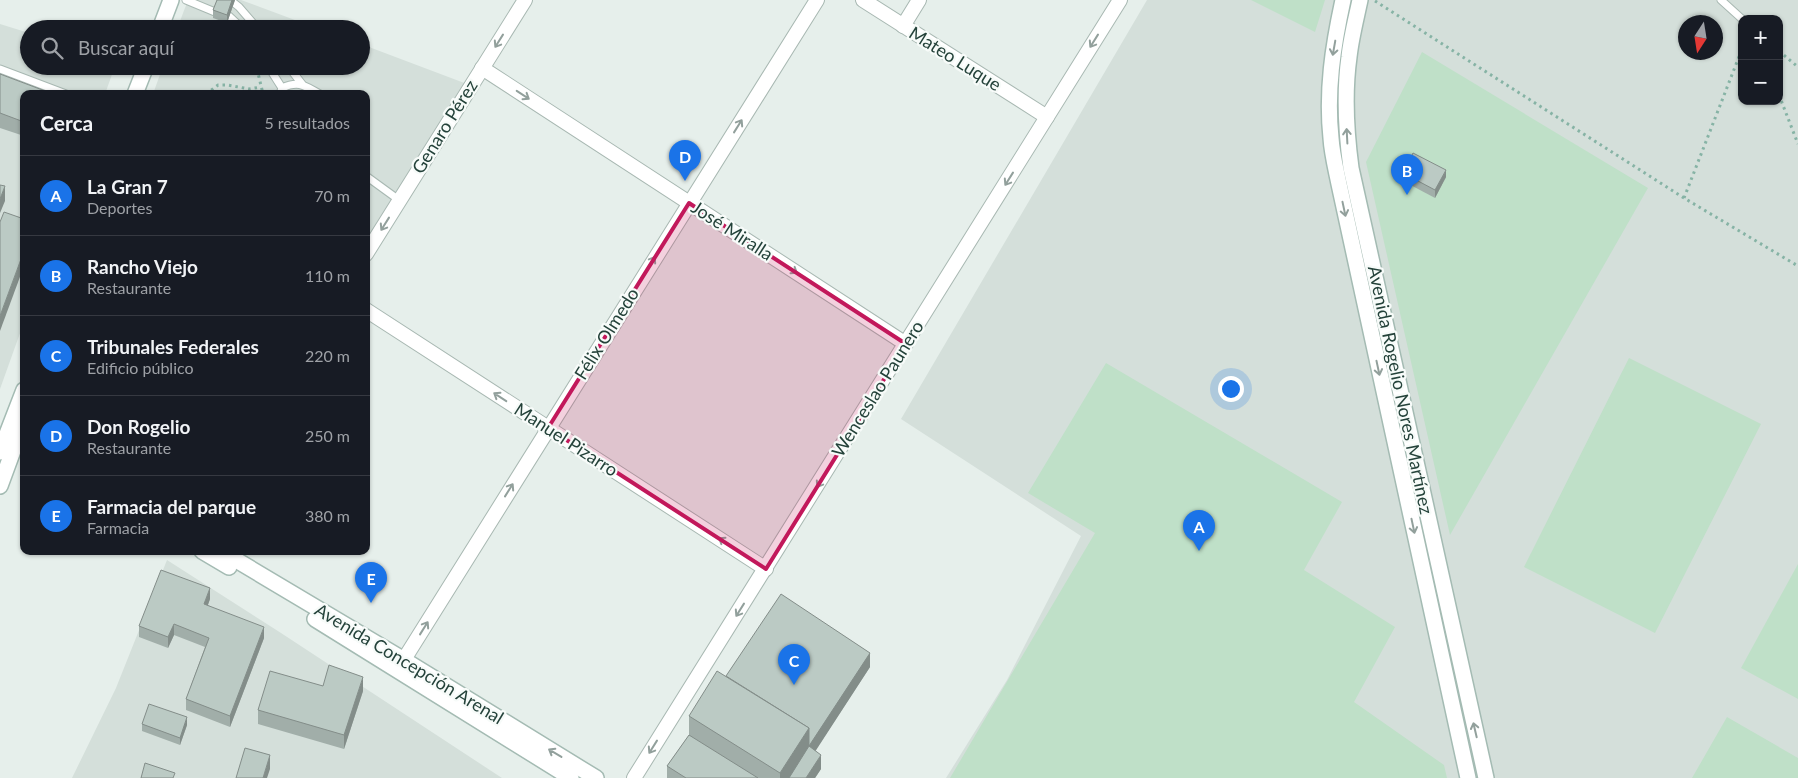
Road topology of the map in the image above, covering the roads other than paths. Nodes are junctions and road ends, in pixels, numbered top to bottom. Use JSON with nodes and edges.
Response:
{"nodes":[{"id":1,"x":171,"y":0,"type":"edge"},
{"id":2,"x":180,"y":0,"type":"edge"},
{"id":3,"x":186,"y":0,"type":"edge"},
{"id":4,"x":525,"y":0,"type":"edge"},
{"id":5,"x":817,"y":0,"type":"edge"},
{"id":6,"x":863,"y":0,"type":"edge"},
{"id":7,"x":919,"y":0,"type":"edge"},
{"id":8,"x":1120,"y":0,"type":"edge"},
{"id":9,"x":1343,"y":0,"type":"edge"},
{"id":10,"x":1360,"y":0,"type":"edge"},
{"id":11,"x":1721,"y":0,"type":"edge"},
{"id":12,"x":234,"y":3,"type":"edge"},
{"id":13,"x":215,"y":12,"type":"edge"},
{"id":14,"x":1738,"y":15,"type":"edge"},
{"id":15,"x":229,"y":16,"type":"edge"},
{"id":16,"x":163,"y":20,"type":"edge"},
{"id":17,"x":173,"y":20,"type":"edge"},
{"id":18,"x":233,"y":20,"type":"edge"},
{"id":19,"x":251,"y":20,"type":"edge"},
{"id":20,"x":903,"y":26,"type":"junction"},
{"id":21,"x":482,"y":68,"type":"junction"},
{"id":22,"x":0,"y":69,"type":"edge"},
{"id":23,"x":142,"y":75,"type":"edge"},
{"id":24,"x":153,"y":75,"type":"edge"},
{"id":25,"x":273,"y":75,"type":"edge"},
{"id":26,"x":295,"y":75,"type":"edge"},
{"id":27,"x":302,"y":84,"type":"junction"},
{"id":28,"x":55,"y":90,"type":"edge"},
{"id":29,"x":137,"y":90,"type":"edge"},
{"id":30,"x":147,"y":90,"type":"edge"},
{"id":31,"x":280,"y":90,"type":"edge"},
{"id":32,"x":282,"y":90,"type":"edge"},
{"id":33,"x":313,"y":90,"type":"edge"},
{"id":34,"x":1047,"y":117,"type":"junction"},
{"id":35,"x":370,"y":179,"type":"edge"},
{"id":36,"x":399,"y":200,"type":"junction"},
{"id":37,"x":689,"y":203,"type":"junction"},
{"id":38,"x":370,"y":247,"type":"edge"},
{"id":39,"x":370,"y":313,"type":"edge"},
{"id":40,"x":906,"y":344,"type":"junction"},
{"id":41,"x":548,"y":428,"type":"junction"},
{"id":42,"x":19,"y":429,"type":"edge"},
{"id":43,"x":0,"y":452,"type":"edge"},
{"id":44,"x":0,"y":486,"type":"edge"},
{"id":45,"x":209,"y":555,"type":"edge"},
{"id":46,"x":227,"y":555,"type":"edge"},
{"id":47,"x":766,"y":569,"type":"junction"},
{"id":48,"x":401,"y":665,"type":"junction"},
{"id":49,"x":571,"y":778,"type":"edge"},
{"id":50,"x":596,"y":778,"type":"edge"},
{"id":51,"x":634,"y":778,"type":"edge"},
{"id":52,"x":1468,"y":778,"type":"edge"},
{"id":53,"x":1486,"y":778,"type":"edge"}],
"edges":[{"from":1,"to":16,"type":"main road"},
{"from":2,"to":17,"type":"main road"},
{"from":3,"to":13,"type":"lane"},
{"from":4,"to":21,"type":"street","name":"Genaro Pérez","one_way":true},
{"from":37,"to":5,"type":"street","name":"Félix Olmedo","one_way":true},
{"from":6,"to":20,"type":"street","name":"Mateo Luque"},
{"from":7,"to":20,"type":"street"},
{"from":8,"to":34,"type":"street","name":"Wenceslao Paunero","one_way":true},
{"from":9,"to":52,"type":"main road","name":"Avenida Rogelio Nores Martínez","one_way":true},
{"from":53,"to":10,"type":"main road","name":"Avenida Rogelio Nores Martínez","one_way":true},
{"from":11,"to":14,"type":"lane"},
{"from":12,"to":19,"type":"lane"},
{"from":15,"to":18,"type":"lane"},
{"from":20,"to":34,"type":"street","name":"Mateo Luque"},
{"from":21,"to":36,"type":"street","name":"Genaro Pérez"},
{"from":21,"to":37,"type":"street","name":"José Miralla","one_way":true},
{"from":22,"to":28,"type":"lane"},
{"from":23,"to":29,"type":"main road"},
{"from":24,"to":30,"type":"main road"},
{"from":25,"to":31,"type":"lane"},
{"from":26,"to":27,"type":"lane"},
{"from":27,"to":32,"type":"lane"},
{"from":27,"to":33,"type":"lane"},
{"from":34,"to":40,"type":"street","name":"Wenceslao Paunero","one_way":true},
{"from":35,"to":36,"type":"lane"},
{"from":36,"to":38,"type":"street","name":"Genaro Pérez","one_way":true},
{"from":37,"to":40,"type":"street","name":"José Miralla","one_way":true},
{"from":41,"to":37,"type":"street","name":"Félix Olmedo","one_way":true},
{"from":41,"to":39,"type":"street","name":"Manuel Pizarro","one_way":true},
{"from":40,"to":47,"type":"street","name":"Wenceslao Paunero","one_way":true},
{"from":47,"to":41,"type":"street","name":"Manuel Pizarro","one_way":true},
{"from":48,"to":41,"type":"street","name":"Félix Olmedo","one_way":true},
{"from":42,"to":43,"type":"main road"},
{"from":42,"to":44,"type":"main road"},
{"from":45,"to":48,"type":"main road","name":"Avenida Concepción Arenal"},
{"from":46,"to":48,"type":"main road","name":"Avenida Concepción Arenal"},
{"from":47,"to":51,"type":"street","name":"Wenceslao Paunero","one_way":true},
{"from":48,"to":49,"type":"main road","name":"Avenida Concepción Arenal"},
{"from":50,"to":48,"type":"main road","name":"Avenida Concepción Arenal","one_way":true}]}
